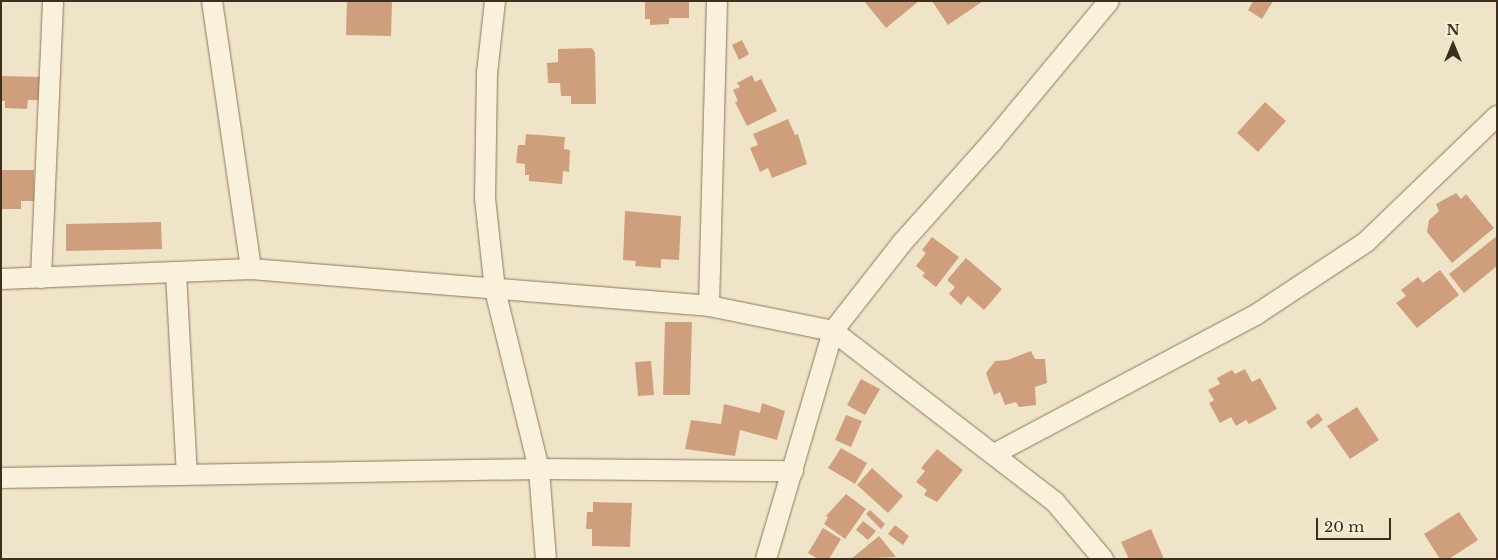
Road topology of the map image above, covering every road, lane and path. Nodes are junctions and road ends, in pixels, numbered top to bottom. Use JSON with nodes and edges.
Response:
{"nodes":[{"id":1,"x":53,"y":1,"type":"edge"},
{"id":2,"x":212,"y":1,"type":"edge"},
{"id":3,"x":495,"y":1,"type":"edge"},
{"id":4,"x":717,"y":1,"type":"edge"},
{"id":5,"x":1109,"y":1,"type":"edge"},
{"id":6,"x":1497,"y":116,"type":"edge"},
{"id":7,"x":251,"y":269,"type":"junction"},
{"id":8,"x":176,"y":273,"type":"junction"},
{"id":9,"x":41,"y":278,"type":"junction"},
{"id":10,"x":1,"y":279,"type":"edge"},
{"id":11,"x":495,"y":290,"type":"junction"},
{"id":12,"x":709,"y":306,"type":"junction"},
{"id":13,"x":833,"y":331,"type":"junction"},
{"id":14,"x":994,"y":454,"type":"junction"},
{"id":15,"x":539,"y":469,"type":"junction"},
{"id":16,"x":793,"y":471,"type":"junction"},
{"id":17,"x":187,"y":475,"type":"junction"},
{"id":18,"x":1,"y":478,"type":"edge"},
{"id":19,"x":546,"y":559,"type":"edge"},
{"id":20,"x":766,"y":559,"type":"edge"},
{"id":21,"x":1102,"y":559,"type":"edge"}],
"edges":[{"from":1,"to":9,"type":"street"},
{"from":2,"to":7,"type":"street"},
{"from":3,"to":11,"type":"street"},
{"from":4,"to":12,"type":"street"},
{"from":5,"to":13,"type":"street"},
{"from":6,"to":14,"type":"street"},
{"from":7,"to":8,"type":"street"},
{"from":7,"to":11,"type":"street"},
{"from":8,"to":9,"type":"street"},
{"from":8,"to":17,"type":"street"},
{"from":9,"to":10,"type":"street"},
{"from":11,"to":12,"type":"street"},
{"from":11,"to":15,"type":"street"},
{"from":12,"to":13,"type":"street"},
{"from":13,"to":14,"type":"street"},
{"from":13,"to":16,"type":"street"},
{"from":14,"to":21,"type":"street"},
{"from":15,"to":16,"type":"street"},
{"from":15,"to":17,"type":"street"},
{"from":15,"to":19,"type":"street"},
{"from":16,"to":20,"type":"street"},
{"from":17,"to":18,"type":"street"}]}
